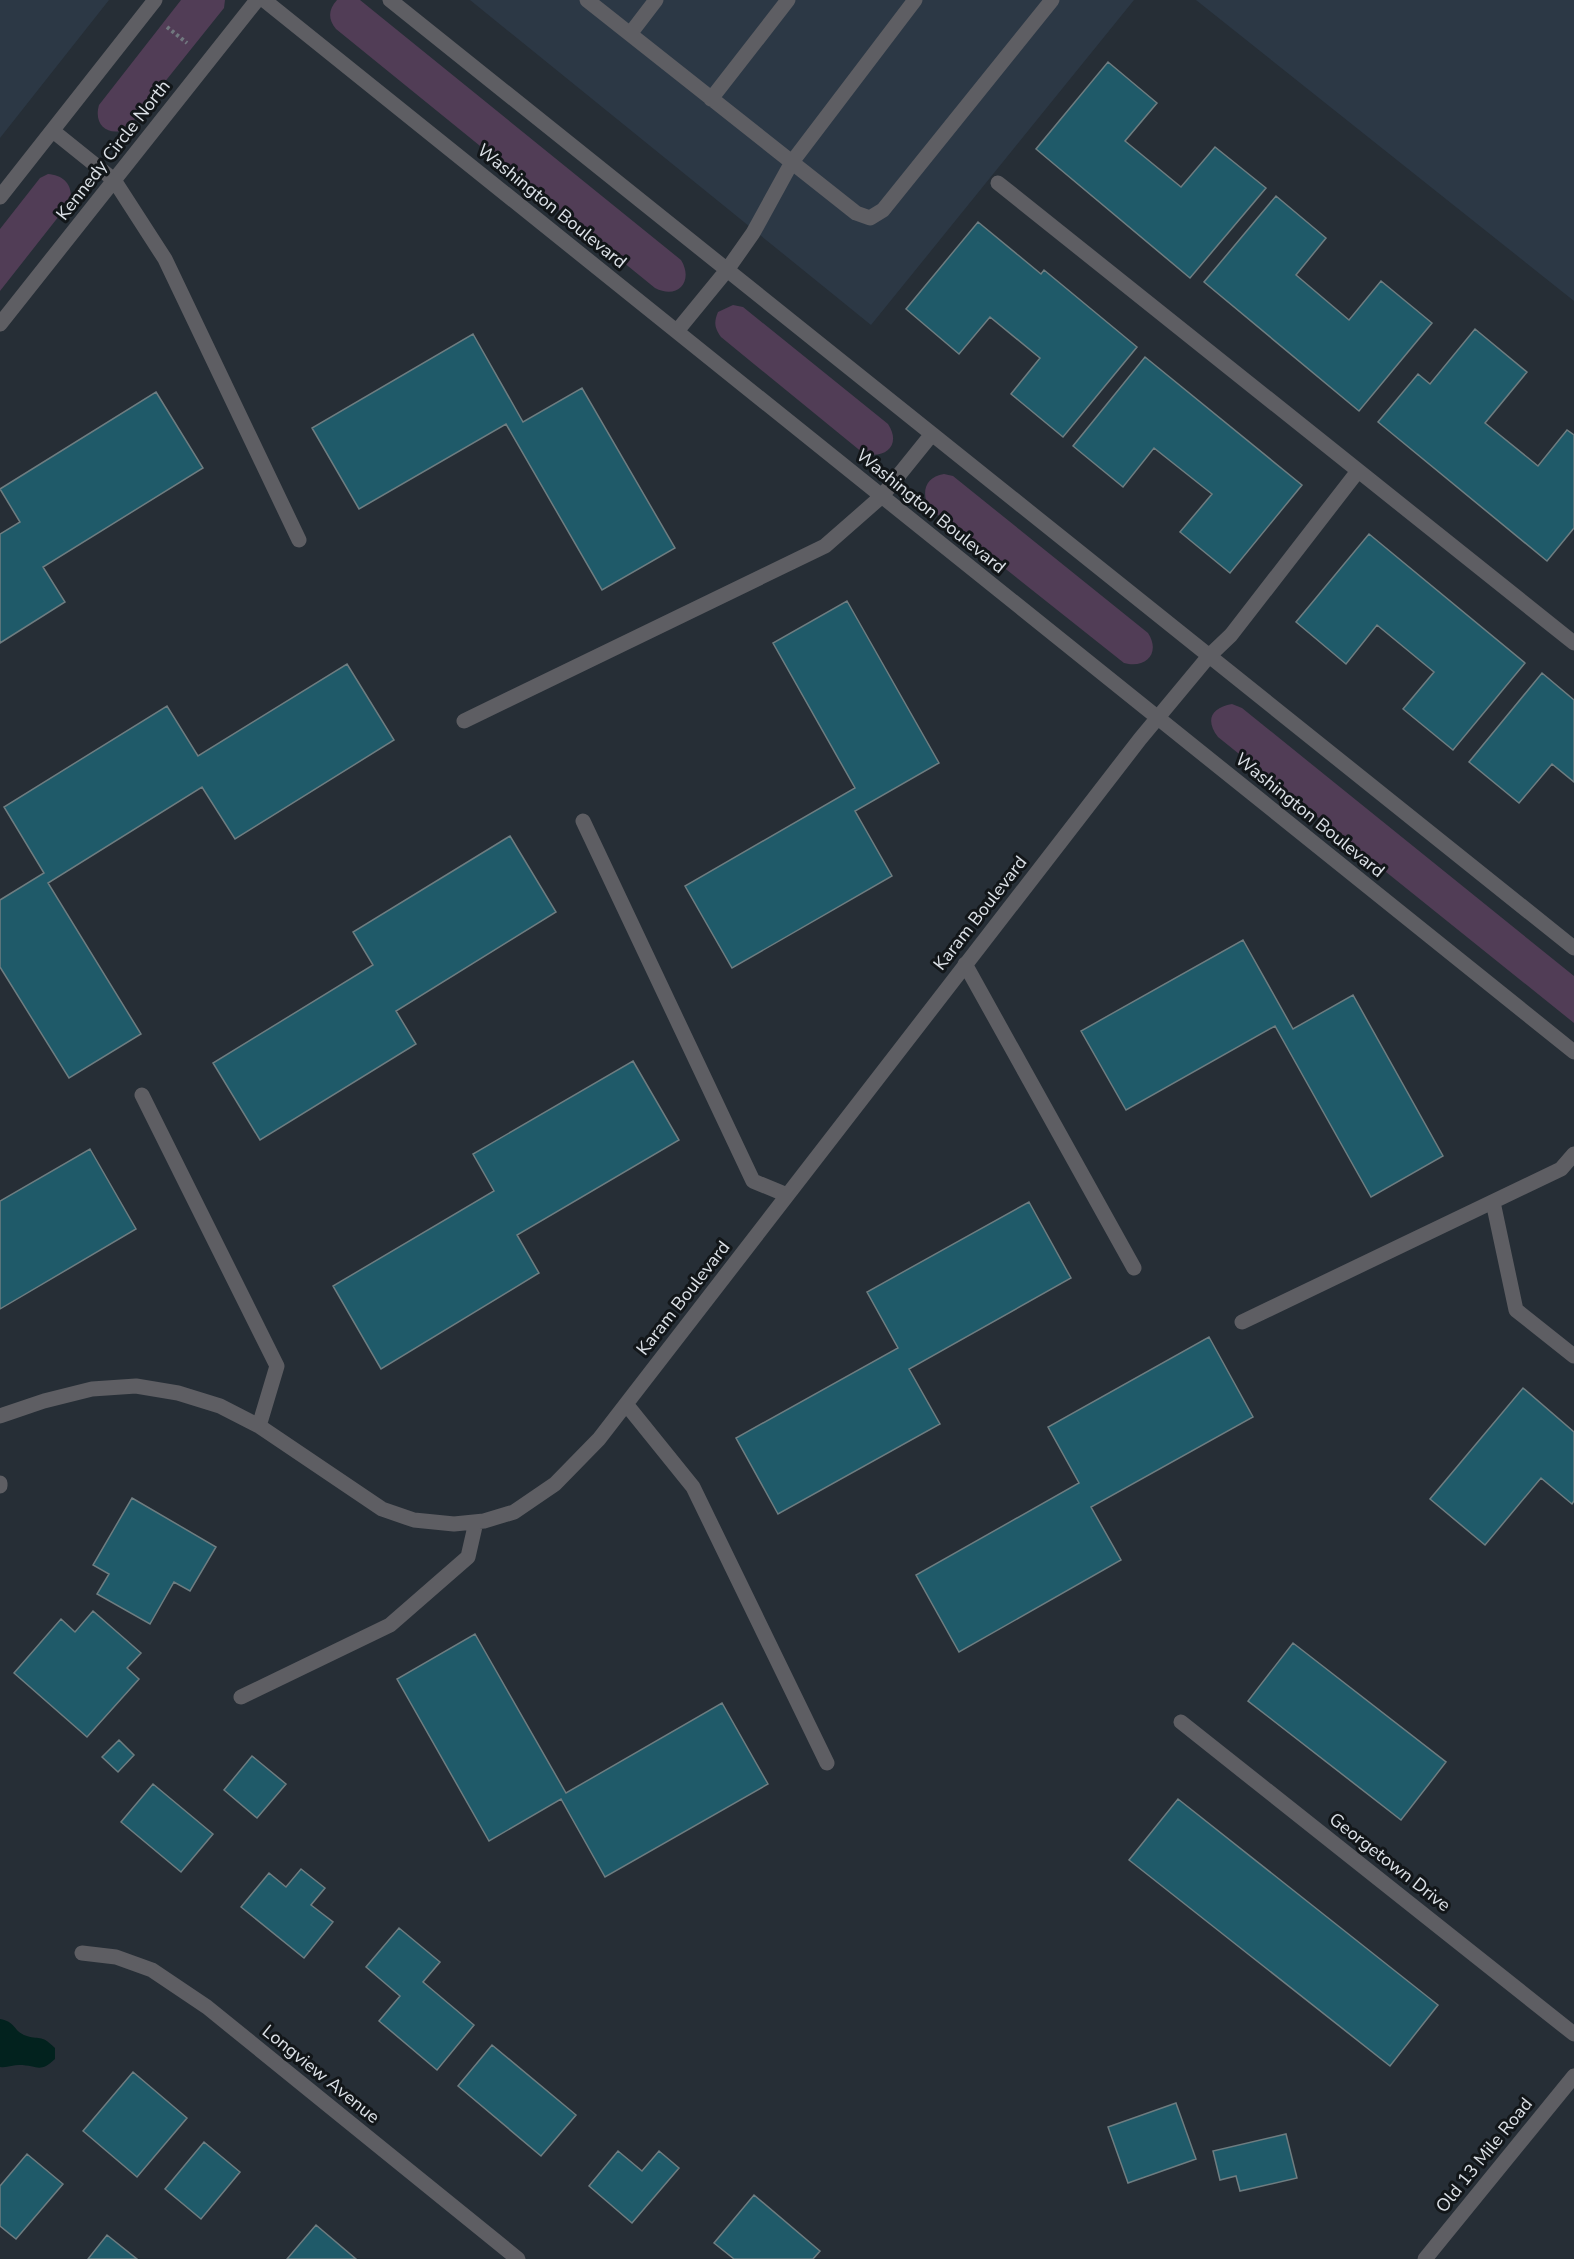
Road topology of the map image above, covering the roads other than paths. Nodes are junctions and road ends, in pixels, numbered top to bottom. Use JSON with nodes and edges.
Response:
{"nodes":[{"id":1,"x":155,"y":0,"type":"edge"},
{"id":2,"x":257,"y":0,"type":"edge"},
{"id":3,"x":264,"y":0,"type":"edge"},
{"id":4,"x":390,"y":0,"type":"edge"},
{"id":5,"x":587,"y":0,"type":"edge"},
{"id":6,"x":656,"y":0,"type":"edge"},
{"id":7,"x":788,"y":0,"type":"edge"},
{"id":8,"x":915,"y":0,"type":"edge"},
{"id":9,"x":1052,"y":0,"type":"edge"},
{"id":10,"x":630,"y":34,"type":"junction"},
{"id":11,"x":711,"y":99,"type":"junction"},
{"id":12,"x":53,"y":131,"type":"junction"},
{"id":13,"x":792,"y":162,"type":"junction"},
{"id":14,"x":114,"y":180,"type":"junction"},
{"id":15,"x":998,"y":183,"type":"dead end"},
{"id":16,"x":0,"y":197,"type":"edge"},
{"id":17,"x":727,"y":270,"type":"junction"},
{"id":18,"x":0,"y":324,"type":"edge"},
{"id":19,"x":677,"y":331,"type":"junction"},
{"id":20,"x":932,"y":434,"type":"junction"},
{"id":21,"x":1358,"y":471,"type":"junction"},
{"id":22,"x":882,"y":496,"type":"junction"},
{"id":23,"x":299,"y":540,"type":"dead end"},
{"id":24,"x":1574,"y":643,"type":"edge"},
{"id":25,"x":1209,"y":656,"type":"junction"},
{"id":26,"x":1157,"y":718,"type":"junction"},
{"id":27,"x":464,"y":721,"type":"dead end"},
{"id":28,"x":583,"y":821,"type":"dead end"},
{"id":29,"x":1574,"y":948,"type":"edge"},
{"id":30,"x":965,"y":964,"type":"junction"},
{"id":31,"x":1574,"y":1052,"type":"edge"},
{"id":32,"x":142,"y":1095,"type":"dead end"},
{"id":33,"x":1574,"y":1154,"type":"edge"},
{"id":34,"x":787,"y":1195,"type":"junction"},
{"id":35,"x":1493,"y":1202,"type":"junction"},
{"id":36,"x":1134,"y":1268,"type":"dead end"},
{"id":37,"x":1242,"y":1322,"type":"dead end"},
{"id":38,"x":1574,"y":1356,"type":"edge"},
{"id":39,"x":626,"y":1404,"type":"junction"},
{"id":40,"x":0,"y":1416,"type":"edge"},
{"id":41,"x":259,"y":1426,"type":"junction"},
{"id":42,"x":476,"y":1522,"type":"junction"},
{"id":43,"x":241,"y":1697,"type":"dead end"},
{"id":44,"x":1181,"y":1722,"type":"dead end"},
{"id":45,"x":828,"y":1763,"type":"dead end"},
{"id":46,"x":82,"y":1953,"type":"dead end"},
{"id":47,"x":1574,"y":2034,"type":"edge"},
{"id":48,"x":1574,"y":2076,"type":"edge"},
{"id":49,"x":518,"y":2259,"type":"edge"},
{"id":50,"x":1425,"y":2259,"type":"edge"}],
"edges":[{"from":1,"to":12,"type":"street"},
{"from":2,"to":14,"type":"street","name":"Kennedy Circle North"},
{"from":3,"to":19,"type":"street","name":"Washington Boulevard"},
{"from":4,"to":17,"type":"street"},
{"from":5,"to":10,"type":"street"},
{"from":6,"to":10,"type":"street"},
{"from":7,"to":11,"type":"street"},
{"from":8,"to":13,"type":"street"},
{"from":9,"to":13,"type":"street"},
{"from":10,"to":11,"type":"street"},
{"from":11,"to":13,"type":"street"},
{"from":12,"to":14,"type":"street"},
{"from":12,"to":16,"type":"street"},
{"from":13,"to":17,"type":"street"},
{"from":14,"to":18,"type":"street","name":"Kennedy Circle North"},
{"from":14,"to":23,"type":"street"},
{"from":15,"to":21,"type":"street"},
{"from":17,"to":19,"type":"street"},
{"from":17,"to":20,"type":"street"},
{"from":19,"to":22,"type":"street","name":"Washington Boulevard"},
{"from":20,"to":22,"type":"street"},
{"from":20,"to":25,"type":"street"},
{"from":21,"to":24,"type":"street"},
{"from":21,"to":25,"type":"street","name":"Karam Boulevard"},
{"from":22,"to":26,"type":"street","name":"Washington Boulevard"},
{"from":22,"to":27,"type":"street"},
{"from":25,"to":26,"type":"street","name":"Karam Boulevard"},
{"from":25,"to":29,"type":"street"},
{"from":26,"to":30,"type":"street","name":"Karam Boulevard"},
{"from":26,"to":31,"type":"street","name":"Washington Boulevard"},
{"from":28,"to":34,"type":"street"},
{"from":30,"to":34,"type":"street","name":"Karam Boulevard"},
{"from":30,"to":36,"type":"street"},
{"from":32,"to":41,"type":"street"},
{"from":33,"to":35,"type":"street"},
{"from":34,"to":39,"type":"street","name":"Karam Boulevard"},
{"from":35,"to":37,"type":"street"},
{"from":35,"to":38,"type":"street"},
{"from":39,"to":42,"type":"street","name":"Karam Boulevard"},
{"from":39,"to":45,"type":"street"},
{"from":40,"to":41,"type":"street","name":"Karam Boulevard"},
{"from":41,"to":42,"type":"street","name":"Karam Boulevard"},
{"from":42,"to":43,"type":"street"},
{"from":44,"to":47,"type":"street","name":"Georgetown Drive"},
{"from":46,"to":49,"type":"street","name":"Longview Avenue"},
{"from":48,"to":50,"type":"street","name":"Old 13 Mile Road"}]}
